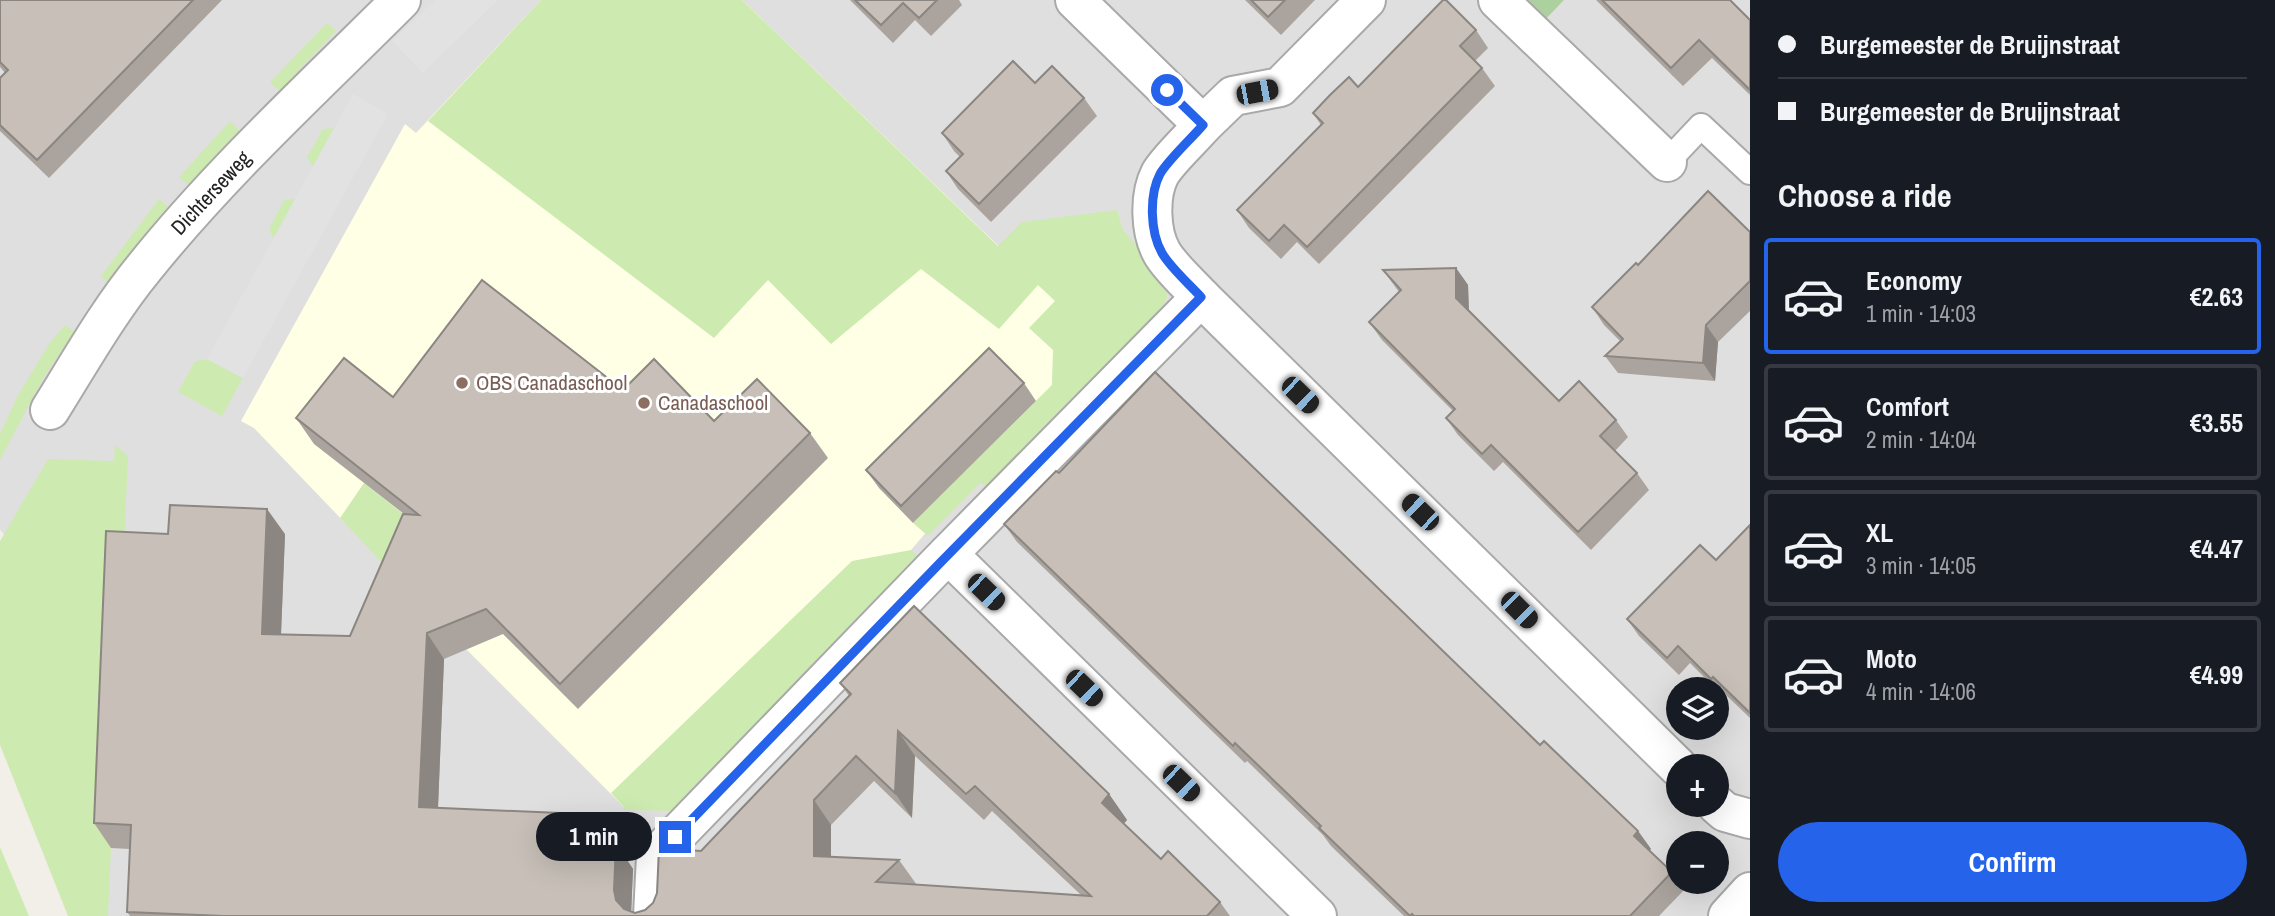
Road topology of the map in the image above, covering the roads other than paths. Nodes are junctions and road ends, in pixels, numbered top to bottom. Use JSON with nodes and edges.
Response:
{"nodes":[{"id":1,"x":401,"y":0,"type":"edge"},
{"id":2,"x":1075,"y":0,"type":"edge"},
{"id":3,"x":1366,"y":0,"type":"edge"},
{"id":4,"x":1498,"y":0,"type":"edge"},
{"id":5,"x":1203,"y":125,"type":"junction"},
{"id":6,"x":1667,"y":162,"type":"joint"},
{"id":7,"x":1750,"y":173,"type":"edge"},
{"id":8,"x":1201,"y":297,"type":"junction"},
{"id":9,"x":50,"y":410,"type":"dead end"},
{"id":10,"x":948,"y":554,"type":"junction"},
{"id":11,"x":1666,"y":755,"type":"edge"},
{"id":12,"x":1729,"y":813,"type":"edge"},
{"id":13,"x":1750,"y":819,"type":"edge"},
{"id":14,"x":1750,"y":892,"type":"edge"},
{"id":15,"x":653,"y":916,"type":"edge"},
{"id":16,"x":1317,"y":916,"type":"edge"},
{"id":17,"x":1728,"y":916,"type":"edge"}],
"edges":[{"from":1,"to":9,"type":"street","name":"Dichterseweg"},
{"from":2,"to":5,"type":"street"},
{"from":3,"to":5,"type":"street"},
{"from":4,"to":6,"type":"street"},
{"from":5,"to":8,"type":"street"},
{"from":6,"to":7,"type":"lane"},
{"from":8,"to":10,"type":"street"},
{"from":8,"to":11,"type":"street"},
{"from":10,"to":15,"type":"street"},
{"from":10,"to":16,"type":"street"},
{"from":12,"to":13,"type":"street"},
{"from":14,"to":17,"type":"street"}]}
